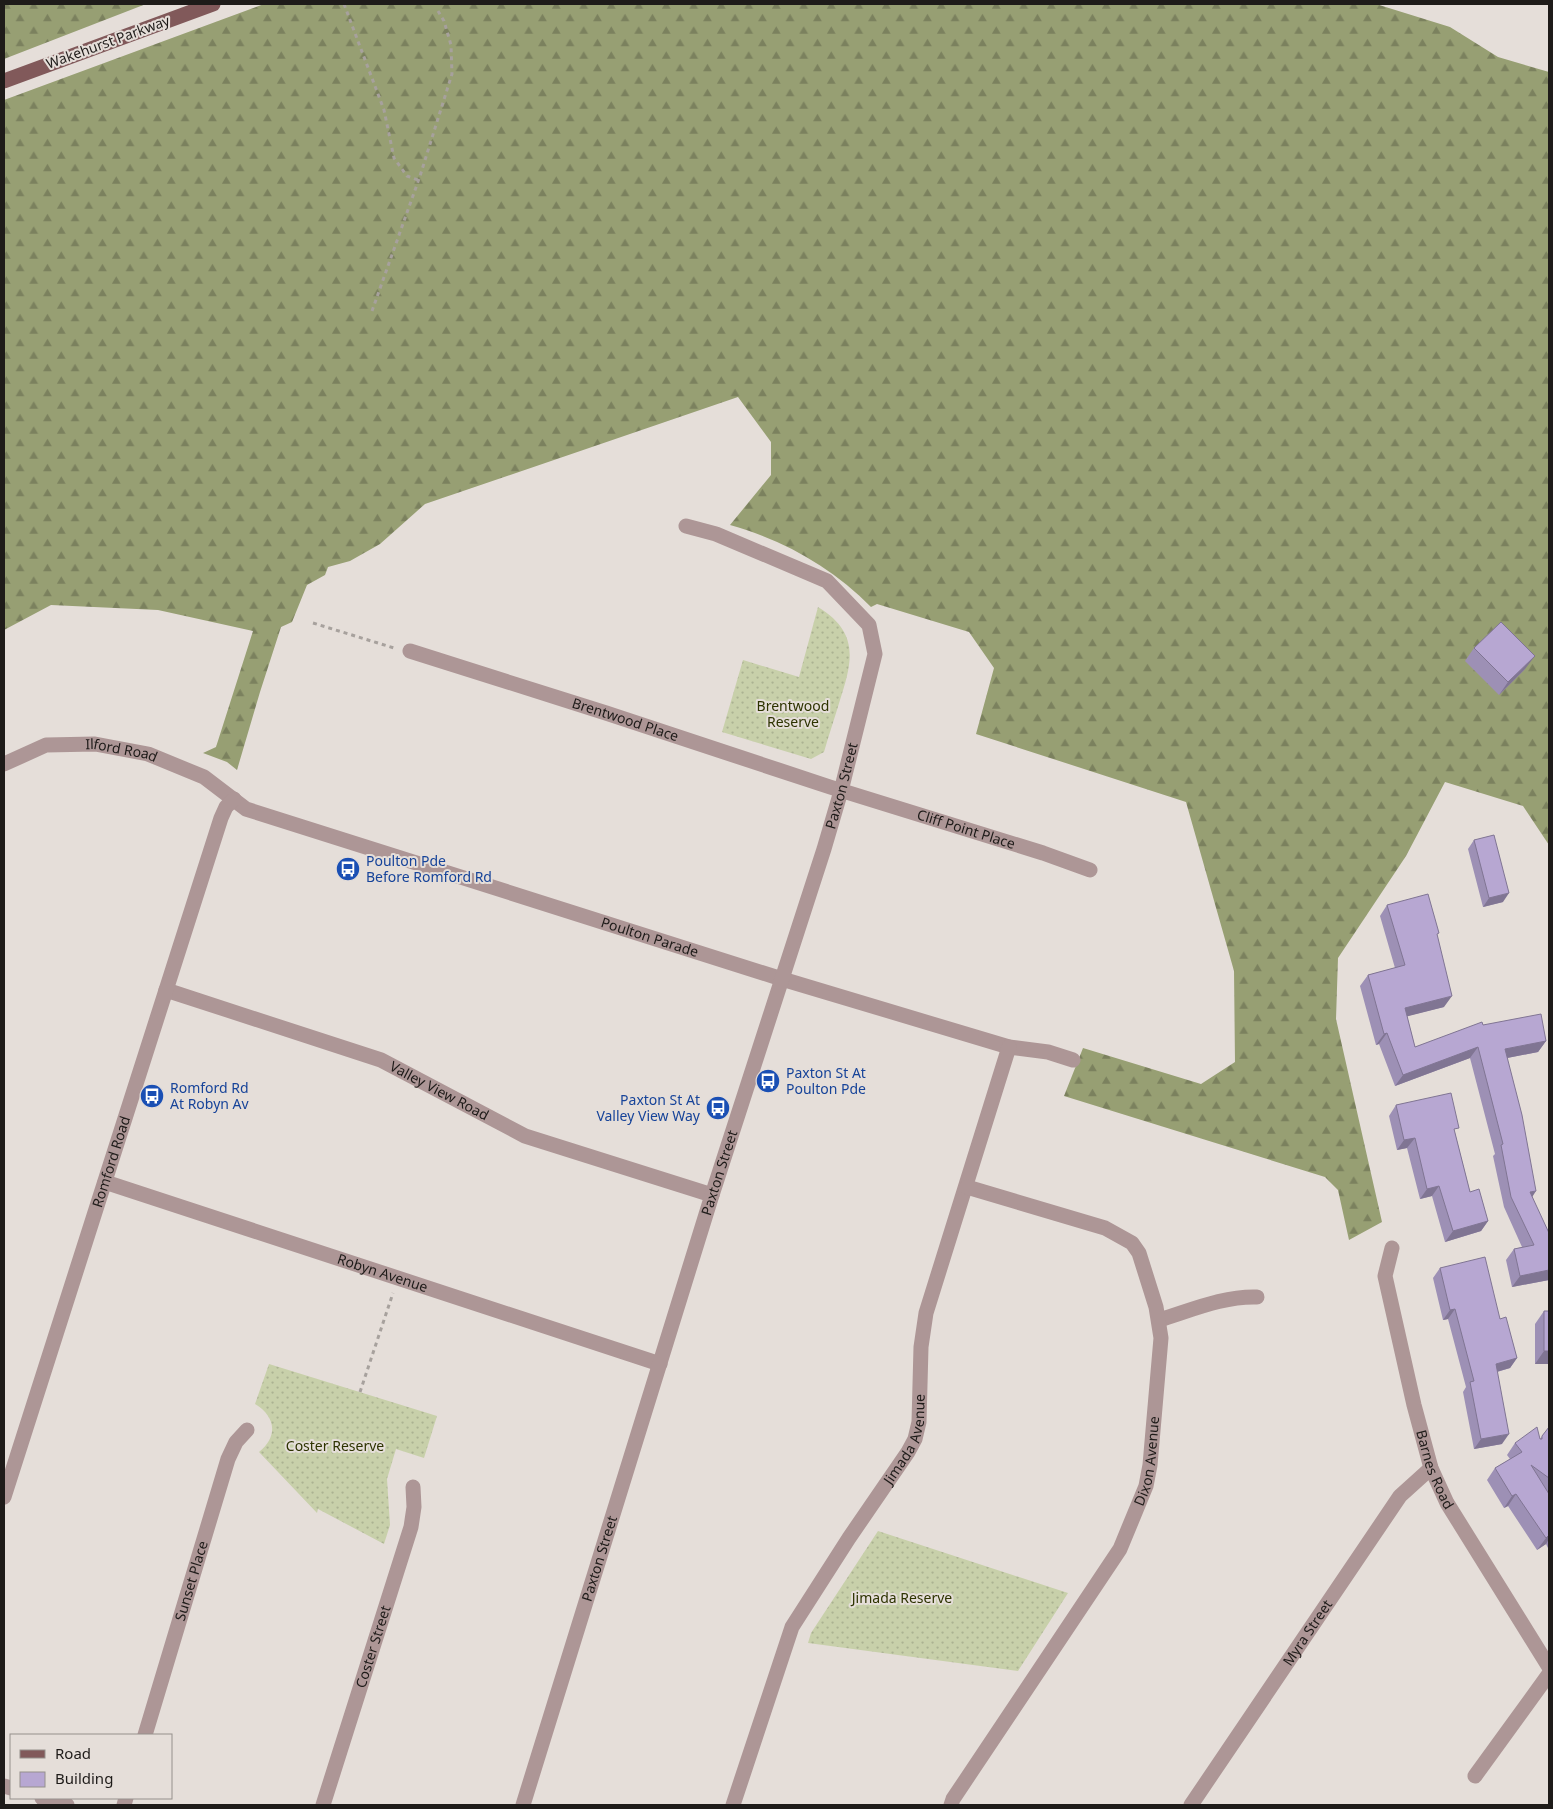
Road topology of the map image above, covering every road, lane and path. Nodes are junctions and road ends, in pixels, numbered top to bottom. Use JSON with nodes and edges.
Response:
{"nodes":[{"id":1,"x":213,"y":4,"type":"edge"},
{"id":2,"x":344,"y":4,"type":"edge"},
{"id":3,"x":438,"y":11,"type":"dead end"},
{"id":4,"x":4,"y":81,"type":"edge"},
{"id":5,"x":419,"y":180,"type":"junction"},
{"id":6,"x":372,"y":311,"type":"dead end"},
{"id":7,"x":686,"y":526,"type":"dead end"},
{"id":8,"x":313,"y":623,"type":"dead end"},
{"id":9,"x":410,"y":652,"type":"joint"},
{"id":10,"x":4,"y":764,"type":"edge"},
{"id":11,"x":841,"y":791,"type":"junction"},
{"id":12,"x":234,"y":799,"type":"junction"},
{"id":13,"x":1090,"y":870,"type":"dead end"},
{"id":14,"x":782,"y":979,"type":"junction"},
{"id":15,"x":166,"y":990,"type":"junction"},
{"id":16,"x":1009,"y":1047,"type":"junction"},
{"id":17,"x":1073,"y":1060,"type":"dead end"},
{"id":18,"x":105,"y":1182,"type":"junction"},
{"id":19,"x":967,"y":1187,"type":"junction"},
{"id":20,"x":712,"y":1195,"type":"junction"},
{"id":21,"x":1392,"y":1248,"type":"dead end"},
{"id":22,"x":397,"y":1278,"type":"junction"},
{"id":23,"x":1257,"y":1297,"type":"dead end"},
{"id":24,"x":1159,"y":1320,"type":"junction"},
{"id":25,"x":660,"y":1364,"type":"junction"},
{"id":26,"x":360,"y":1392,"type":"dead end"},
{"id":27,"x":247,"y":1430,"type":"dead end"},
{"id":28,"x":1431,"y":1468,"type":"junction"},
{"id":29,"x":413,"y":1487,"type":"dead end"},
{"id":30,"x":4,"y":1497,"type":"edge"},
{"id":31,"x":1549,"y":1666,"type":"edge"},
{"id":32,"x":1549,"y":1674,"type":"edge"},
{"id":33,"x":145,"y":1734,"type":"edge"},
{"id":34,"x":1475,"y":1776,"type":"dead end"},
{"id":35,"x":46,"y":1799,"type":"edge"},
{"id":36,"x":67,"y":1805,"type":"edge"},
{"id":37,"x":323,"y":1805,"type":"edge"},
{"id":38,"x":523,"y":1805,"type":"edge"},
{"id":39,"x":733,"y":1805,"type":"edge"},
{"id":40,"x":951,"y":1805,"type":"edge"},
{"id":41,"x":1191,"y":1805,"type":"edge"}],
"edges":[{"from":1,"to":4,"type":"main road","name":"Wakehurst Parkway"},
{"from":2,"to":5,"type":"path"},
{"from":3,"to":5,"type":"path"},
{"from":5,"to":6,"type":"path"},
{"from":7,"to":11,"type":"street","name":"Paxton Street"},
{"from":8,"to":9,"type":"path"},
{"from":9,"to":11,"type":"street","name":"Brentwood Place"},
{"from":10,"to":12,"type":"street","name":"Ilford Road"},
{"from":11,"to":13,"type":"street","name":"Cliff Point Place"},
{"from":11,"to":14,"type":"street","name":"Paxton Street"},
{"from":12,"to":14,"type":"street","name":"Poulton Parade"},
{"from":12,"to":15,"type":"street","name":"Romford Road"},
{"from":14,"to":16,"type":"street","name":"Poulton Parade"},
{"from":14,"to":20,"type":"street","name":"Paxton Street"},
{"from":15,"to":18,"type":"street","name":"Romford Road"},
{"from":15,"to":20,"type":"street","name":"Valley View Road"},
{"from":16,"to":17,"type":"street","name":"Poulton Parade"},
{"from":16,"to":19,"type":"street","name":"Jimada Avenue"},
{"from":18,"to":22,"type":"street","name":"Robyn Avenue"},
{"from":18,"to":30,"type":"street","name":"Romford Road"},
{"from":19,"to":24,"type":"street","name":"Dixon Avenue"},
{"from":19,"to":39,"type":"street","name":"Jimada Avenue"},
{"from":20,"to":25,"type":"street","name":"Paxton Street"},
{"from":21,"to":28,"type":"street","name":"Barnes Road"},
{"from":22,"to":25,"type":"street","name":"Robyn Avenue"},
{"from":22,"to":26,"type":"path"},
{"from":23,"to":24,"type":"street"},
{"from":24,"to":40,"type":"street","name":"Dixon Avenue"},
{"from":25,"to":38,"type":"street","name":"Paxton Street"},
{"from":27,"to":33,"type":"street","name":"Sunset Place"},
{"from":28,"to":31,"type":"street","name":"Barnes Road"},
{"from":28,"to":41,"type":"street","name":"Myra Street"},
{"from":29,"to":37,"type":"street","name":"Coster Street"},
{"from":32,"to":34,"type":"street"},
{"from":35,"to":36,"type":"street"}]}
